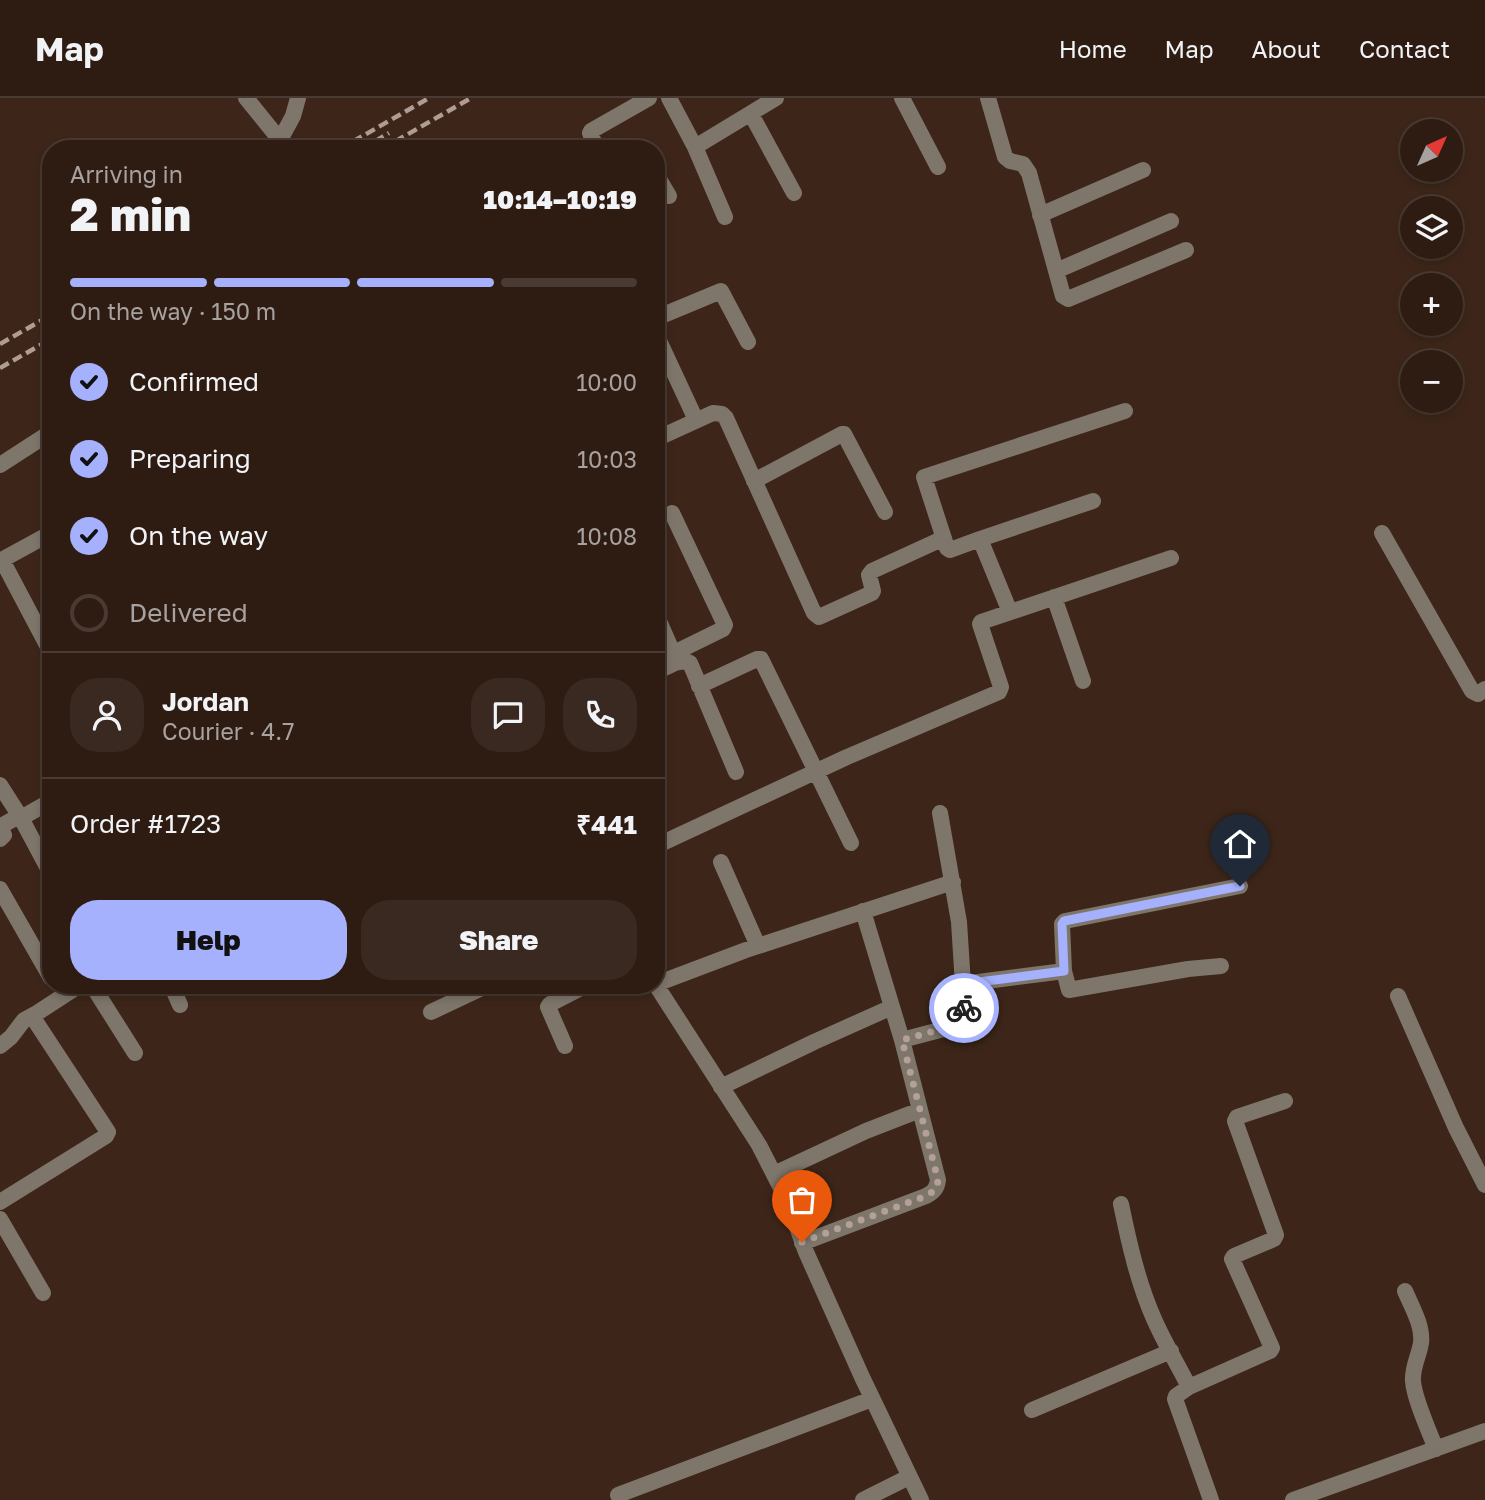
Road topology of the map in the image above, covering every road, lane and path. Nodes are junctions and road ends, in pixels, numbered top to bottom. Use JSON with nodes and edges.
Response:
{"nodes":[{"id":1,"x":246,"y":98,"type":"edge"},
{"id":2,"x":298,"y":98,"type":"edge"},
{"id":3,"x":649,"y":98,"type":"edge"},
{"id":4,"x":669,"y":98,"type":"edge"},
{"id":5,"x":776,"y":98,"type":"edge"},
{"id":6,"x":902,"y":98,"type":"edge"},
{"id":7,"x":988,"y":98,"type":"edge"},
{"id":8,"x":751,"y":114,"type":"junction"},
{"id":9,"x":275,"y":140,"type":"edge"},
{"id":10,"x":280,"y":140,"type":"edge"},
{"id":11,"x":593,"y":140,"type":"edge"},
{"id":12,"x":695,"y":147,"type":"junction"},
{"id":13,"x":938,"y":167,"type":"dead end"},
{"id":14,"x":1143,"y":170,"type":"dead end"},
{"id":15,"x":665,"y":189,"type":"edge"},
{"id":16,"x":794,"y":193,"type":"dead end"},
{"id":17,"x":669,"y":196,"type":"dead end"},
{"id":18,"x":1041,"y":215,"type":"junction"},
{"id":19,"x":725,"y":217,"type":"dead end"},
{"id":20,"x":1171,"y":221,"type":"dead end"},
{"id":21,"x":1186,"y":250,"type":"dead end"},
{"id":22,"x":1056,"y":271,"type":"junction"},
{"id":23,"x":665,"y":314,"type":"edge"},
{"id":24,"x":748,"y":342,"type":"dead end"},
{"id":25,"x":665,"y":353,"type":"edge"},
{"id":26,"x":1125,"y":411,"type":"dead end"},
{"id":27,"x":696,"y":420,"type":"junction"},
{"id":28,"x":665,"y":435,"type":"edge"},
{"id":29,"x":42,"y":438,"type":"edge"},
{"id":30,"x":0,"y":465,"type":"edge"},
{"id":31,"x":754,"y":481,"type":"junction"},
{"id":32,"x":1093,"y":502,"type":"dead end"},
{"id":33,"x":885,"y":512,"type":"dead end"},
{"id":34,"x":672,"y":513,"type":"dead end"},
{"id":35,"x":1382,"y":533,"type":"dead end"},
{"id":36,"x":42,"y":538,"type":"edge"},
{"id":37,"x":944,"y":538,"type":"junction"},
{"id":38,"x":980,"y":539,"type":"junction"},
{"id":39,"x":1171,"y":558,"type":"dead end"},
{"id":40,"x":1,"y":560,"type":"edge"},
{"id":41,"x":1054,"y":597,"type":"junction"},
{"id":42,"x":1010,"y":612,"type":"junction"},
{"id":43,"x":665,"y":635,"type":"edge"},
{"id":44,"x":42,"y":636,"type":"edge"},
{"id":45,"x":675,"y":658,"type":"junction"},
{"id":46,"x":665,"y":665,"type":"edge"},
{"id":47,"x":1083,"y":681,"type":"dead end"},
{"id":48,"x":699,"y":686,"type":"junction"},
{"id":49,"x":1485,"y":689,"type":"edge"},
{"id":50,"x":817,"y":771,"type":"junction"},
{"id":51,"x":736,"y":772,"type":"dead end"},
{"id":52,"x":0,"y":785,"type":"edge"},
{"id":53,"x":42,"y":806,"type":"edge"},
{"id":54,"x":940,"y":813,"type":"dead end"},
{"id":55,"x":20,"y":817,"type":"junction"},
{"id":56,"x":0,"y":839,"type":"edge"},
{"id":57,"x":665,"y":842,"type":"edge"},
{"id":58,"x":851,"y":843,"type":"dead end"},
{"id":59,"x":42,"y":857,"type":"edge"},
{"id":60,"x":721,"y":862,"type":"dead end"},
{"id":61,"x":953,"y":882,"type":"junction"},
{"id":62,"x":1240,"y":886,"type":"dead end"},
{"id":63,"x":0,"y":890,"type":"edge"},
{"id":64,"x":863,"y":911,"type":"junction"},
{"id":65,"x":758,"y":946,"type":"junction"},
{"id":66,"x":42,"y":962,"type":"edge"},
{"id":67,"x":1221,"y":966,"type":"dead end"},
{"id":68,"x":1064,"y":971,"type":"junction"},
{"id":69,"x":665,"y":982,"type":"edge"},
{"id":70,"x":963,"y":984,"type":"junction"},
{"id":71,"x":55,"y":994,"type":"edge"},
{"id":72,"x":98,"y":994,"type":"edge"},
{"id":73,"x":175,"y":994,"type":"edge"},
{"id":74,"x":469,"y":994,"type":"edge"},
{"id":75,"x":570,"y":994,"type":"edge"},
{"id":76,"x":662,"y":994,"type":"edge"},
{"id":77,"x":1398,"y":996,"type":"dead end"},
{"id":78,"x":180,"y":1005,"type":"dead end"},
{"id":79,"x":892,"y":1007,"type":"junction"},
{"id":80,"x":431,"y":1012,"type":"dead end"},
{"id":81,"x":32,"y":1016,"type":"junction"},
{"id":82,"x":902,"y":1040,"type":"junction"},
{"id":83,"x":0,"y":1045,"type":"edge"},
{"id":84,"x":565,"y":1046,"type":"dead end"},
{"id":85,"x":135,"y":1054,"type":"dead end"},
{"id":86,"x":721,"y":1087,"type":"junction"},
{"id":87,"x":1285,"y":1101,"type":"dead end"},
{"id":88,"x":920,"y":1110,"type":"junction"},
{"id":89,"x":774,"y":1174,"type":"junction"},
{"id":90,"x":1485,"y":1185,"type":"edge"},
{"id":91,"x":0,"y":1202,"type":"edge"},
{"id":92,"x":1121,"y":1204,"type":"dead end"},
{"id":93,"x":0,"y":1219,"type":"edge"},
{"id":94,"x":802,"y":1242,"type":"junction"},
{"id":95,"x":1405,"y":1291,"type":"dead end"},
{"id":96,"x":43,"y":1293,"type":"dead end"},
{"id":97,"x":1171,"y":1351,"type":"junction"},
{"id":98,"x":1189,"y":1387,"type":"junction"},
{"id":99,"x":872,"y":1399,"type":"junction"},
{"id":100,"x":1032,"y":1410,"type":"dead end"},
{"id":101,"x":1485,"y":1431,"type":"edge"},
{"id":102,"x":1436,"y":1448,"type":"junction"},
{"id":103,"x":909,"y":1476,"type":"junction"},
{"id":104,"x":618,"y":1495,"type":"dead end"},
{"id":105,"x":863,"y":1500,"type":"edge"},
{"id":106,"x":921,"y":1500,"type":"edge"},
{"id":107,"x":1211,"y":1500,"type":"edge"},
{"id":108,"x":1293,"y":1500,"type":"edge"}],
"edges":[{"from":1,"to":9,"type":"street"},
{"from":2,"to":10,"type":"street"},
{"from":3,"to":11,"type":"street"},
{"from":4,"to":12,"type":"street"},
{"from":5,"to":8,"type":"street"},
{"from":6,"to":13,"type":"street"},
{"from":7,"to":18,"type":"street"},
{"from":8,"to":12,"type":"street"},
{"from":8,"to":16,"type":"street"},
{"from":12,"to":19,"type":"street"},
{"from":14,"to":18,"type":"street"},
{"from":15,"to":17,"type":"street"},
{"from":18,"to":22,"type":"street"},
{"from":20,"to":22,"type":"street"},
{"from":21,"to":22,"type":"street"},
{"from":23,"to":24,"type":"street"},
{"from":25,"to":27,"type":"street"},
{"from":26,"to":37,"type":"street"},
{"from":27,"to":28,"type":"street"},
{"from":27,"to":31,"type":"street"},
{"from":29,"to":30,"type":"street"},
{"from":31,"to":33,"type":"street"},
{"from":31,"to":37,"type":"street"},
{"from":32,"to":38,"type":"street"},
{"from":34,"to":45,"type":"street"},
{"from":35,"to":49,"type":"street"},
{"from":36,"to":40,"type":"street"},
{"from":37,"to":38,"type":"street"},
{"from":38,"to":42,"type":"street"},
{"from":39,"to":41,"type":"street"},
{"from":40,"to":44,"type":"street"},
{"from":41,"to":42,"type":"street"},
{"from":41,"to":47,"type":"street"},
{"from":42,"to":50,"type":"street"},
{"from":43,"to":45,"type":"street"},
{"from":45,"to":46,"type":"street"},
{"from":45,"to":48,"type":"street"},
{"from":48,"to":50,"type":"street"},
{"from":48,"to":51,"type":"street"},
{"from":50,"to":57,"type":"street"},
{"from":50,"to":58,"type":"street"},
{"from":52,"to":55,"type":"street"},
{"from":53,"to":55,"type":"street"},
{"from":54,"to":61,"type":"street"},
{"from":55,"to":56,"type":"street"},
{"from":55,"to":59,"type":"street"},
{"from":60,"to":65,"type":"street"},
{"from":61,"to":64,"type":"street"},
{"from":61,"to":70,"type":"street"},
{"from":62,"to":68,"type":"street"},
{"from":63,"to":66,"type":"street"},
{"from":64,"to":65,"type":"street"},
{"from":64,"to":79,"type":"street"},
{"from":65,"to":69,"type":"street"},
{"from":67,"to":68,"type":"street"},
{"from":68,"to":70,"type":"street"},
{"from":70,"to":82,"type":"street"},
{"from":71,"to":81,"type":"street"},
{"from":72,"to":85,"type":"street"},
{"from":73,"to":78,"type":"street"},
{"from":74,"to":80,"type":"street"},
{"from":75,"to":84,"type":"street"},
{"from":76,"to":86,"type":"street"},
{"from":77,"to":90,"type":"street"},
{"from":79,"to":82,"type":"street"},
{"from":79,"to":86,"type":"street"},
{"from":81,"to":83,"type":"street"},
{"from":81,"to":91,"type":"street"},
{"from":82,"to":88,"type":"street"},
{"from":86,"to":89,"type":"street"},
{"from":87,"to":98,"type":"street"},
{"from":88,"to":89,"type":"street"},
{"from":88,"to":94,"type":"street"},
{"from":89,"to":94,"type":"street"},
{"from":92,"to":97,"type":"street"},
{"from":93,"to":96,"type":"street"},
{"from":94,"to":99,"type":"street"},
{"from":95,"to":102,"type":"street"},
{"from":97,"to":98,"type":"street"},
{"from":97,"to":100,"type":"street"},
{"from":98,"to":107,"type":"street"},
{"from":99,"to":103,"type":"street"},
{"from":99,"to":104,"type":"street"},
{"from":101,"to":102,"type":"street"},
{"from":102,"to":108,"type":"street"},
{"from":103,"to":105,"type":"street"},
{"from":103,"to":106,"type":"street"}]}
